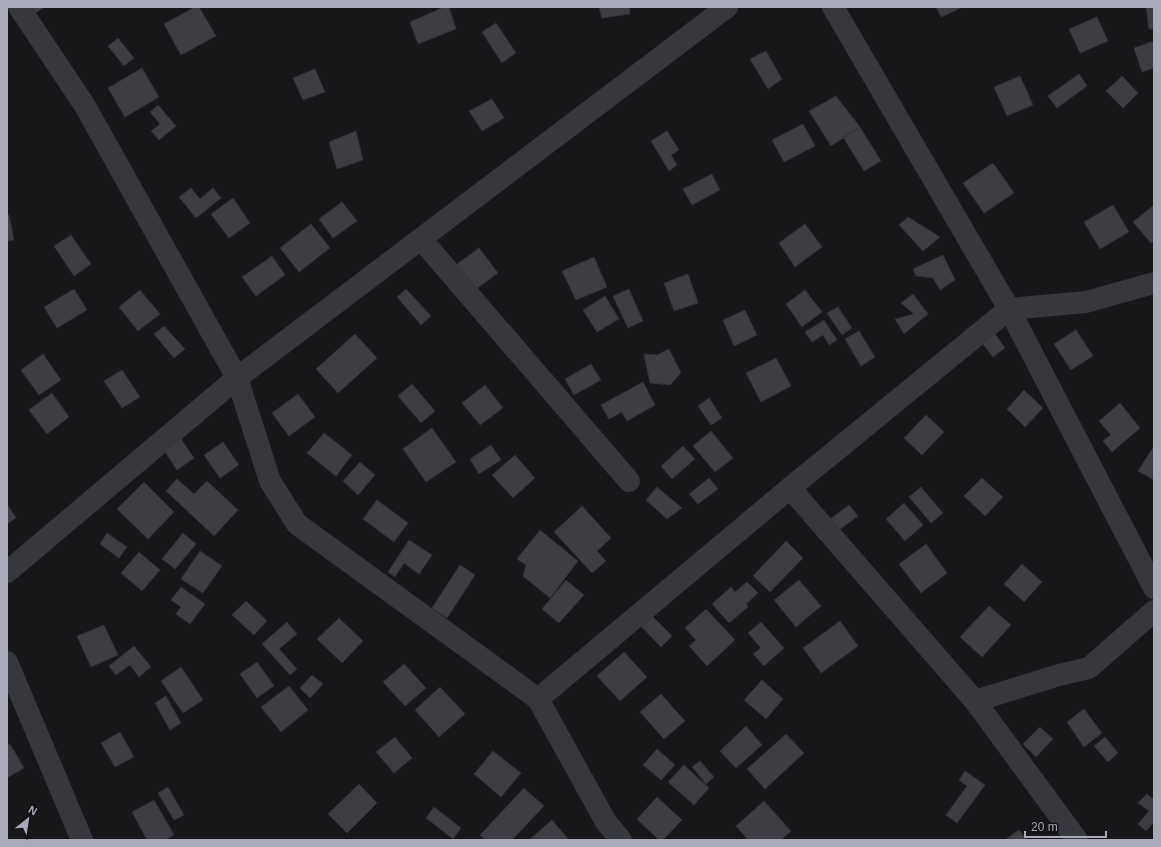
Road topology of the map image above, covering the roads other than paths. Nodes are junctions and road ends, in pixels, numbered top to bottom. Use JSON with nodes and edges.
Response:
{"nodes":[{"id":1,"x":19,"y":7,"type":"edge"},
{"id":2,"x":727,"y":7,"type":"edge"},
{"id":3,"x":833,"y":7,"type":"edge"},
{"id":4,"x":421,"y":239,"type":"junction"},
{"id":5,"x":1154,"y":283,"type":"edge"},
{"id":6,"x":1009,"y":310,"type":"junction"},
{"id":7,"x":237,"y":378,"type":"junction"},
{"id":8,"x":629,"y":481,"type":"dead end"},
{"id":9,"x":790,"y":488,"type":"junction"},
{"id":10,"x":7,"y":572,"type":"edge"},
{"id":11,"x":1154,"y":588,"type":"edge"},
{"id":12,"x":1154,"y":611,"type":"edge"},
{"id":13,"x":7,"y":662,"type":"edge"},
{"id":14,"x":538,"y":699,"type":"junction"},
{"id":15,"x":976,"y":701,"type":"junction"},
{"id":16,"x":82,"y":840,"type":"edge"},
{"id":17,"x":621,"y":840,"type":"edge"},
{"id":18,"x":1078,"y":840,"type":"edge"}],
"edges":[{"from":1,"to":7,"type":"street"},
{"from":2,"to":4,"type":"street"},
{"from":3,"to":6,"type":"street"},
{"from":4,"to":7,"type":"street"},
{"from":4,"to":8,"type":"street"},
{"from":5,"to":6,"type":"street"},
{"from":6,"to":9,"type":"street"},
{"from":6,"to":11,"type":"street"},
{"from":7,"to":10,"type":"street"},
{"from":7,"to":14,"type":"street"},
{"from":9,"to":14,"type":"street"},
{"from":9,"to":15,"type":"street"},
{"from":12,"to":15,"type":"street"},
{"from":13,"to":16,"type":"street"},
{"from":14,"to":17,"type":"street"},
{"from":15,"to":18,"type":"street"}]}
